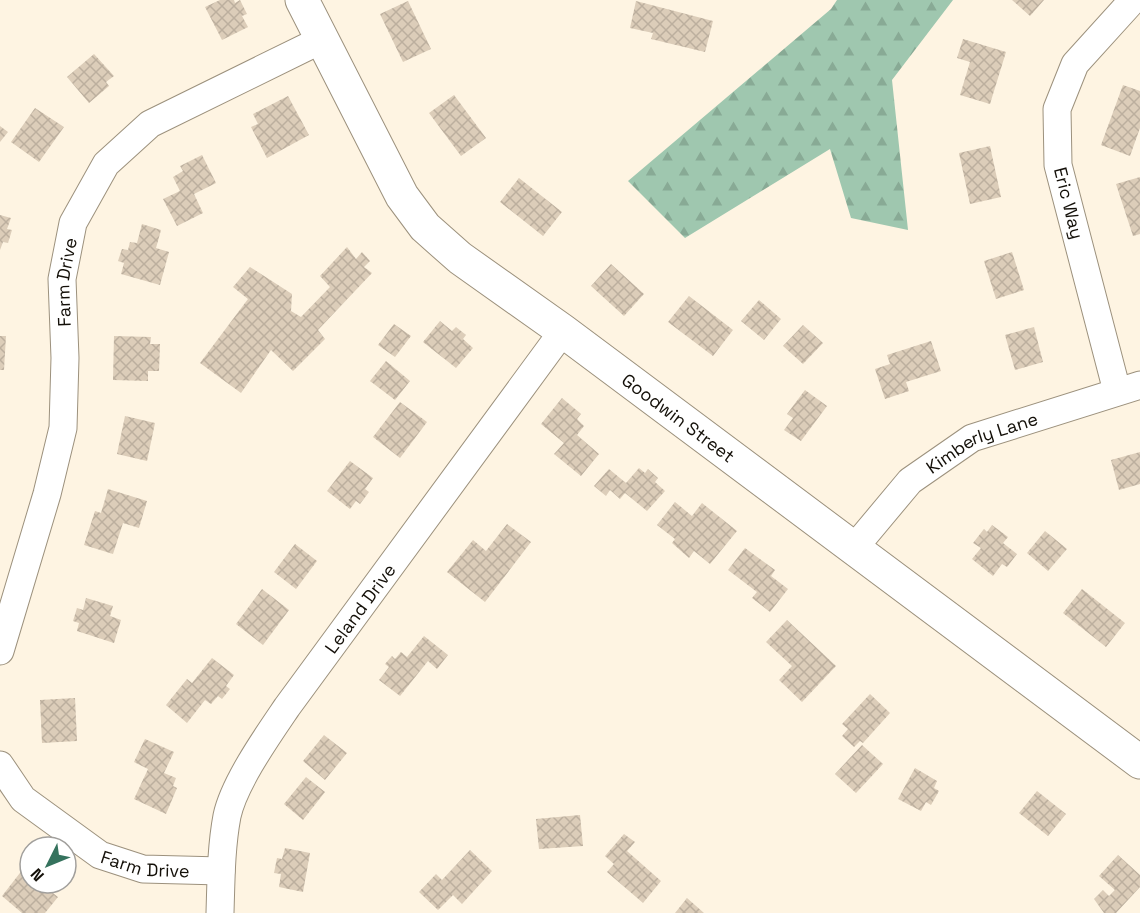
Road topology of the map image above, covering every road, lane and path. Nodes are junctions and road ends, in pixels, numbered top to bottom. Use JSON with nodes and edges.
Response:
{"nodes":[{"id":1,"x":302,"y":0,"type":"edge"},
{"id":2,"x":1132,"y":0,"type":"edge"},
{"id":3,"x":321,"y":40,"type":"junction"},
{"id":4,"x":562,"y":331,"type":"junction"},
{"id":5,"x":1128,"y":388,"type":"edge"},
{"id":6,"x":854,"y":548,"type":"junction"},
{"id":7,"x":0,"y":651,"type":"edge"},
{"id":8,"x":1140,"y":762,"type":"edge"},
{"id":9,"x":0,"y":765,"type":"edge"},
{"id":10,"x":221,"y":871,"type":"junction"},
{"id":11,"x":220,"y":913,"type":"edge"}],
"edges":[{"from":1,"to":3,"type":"street","name":"Goodwin Street"},
{"from":2,"to":5,"type":"street","name":"Eric Way"},
{"from":3,"to":4,"type":"street","name":"Goodwin Street"},
{"from":3,"to":7,"type":"street","name":"Farm Drive"},
{"from":4,"to":6,"type":"street","name":"Goodwin Street"},
{"from":4,"to":10,"type":"street","name":"Leland Drive"},
{"from":5,"to":6,"type":"street","name":"Kimberly Lane"},
{"from":6,"to":8,"type":"street","name":"Goodwin Street"},
{"from":9,"to":10,"type":"street","name":"Farm Drive"},
{"from":10,"to":11,"type":"street","name":"Leland Drive"}]}
